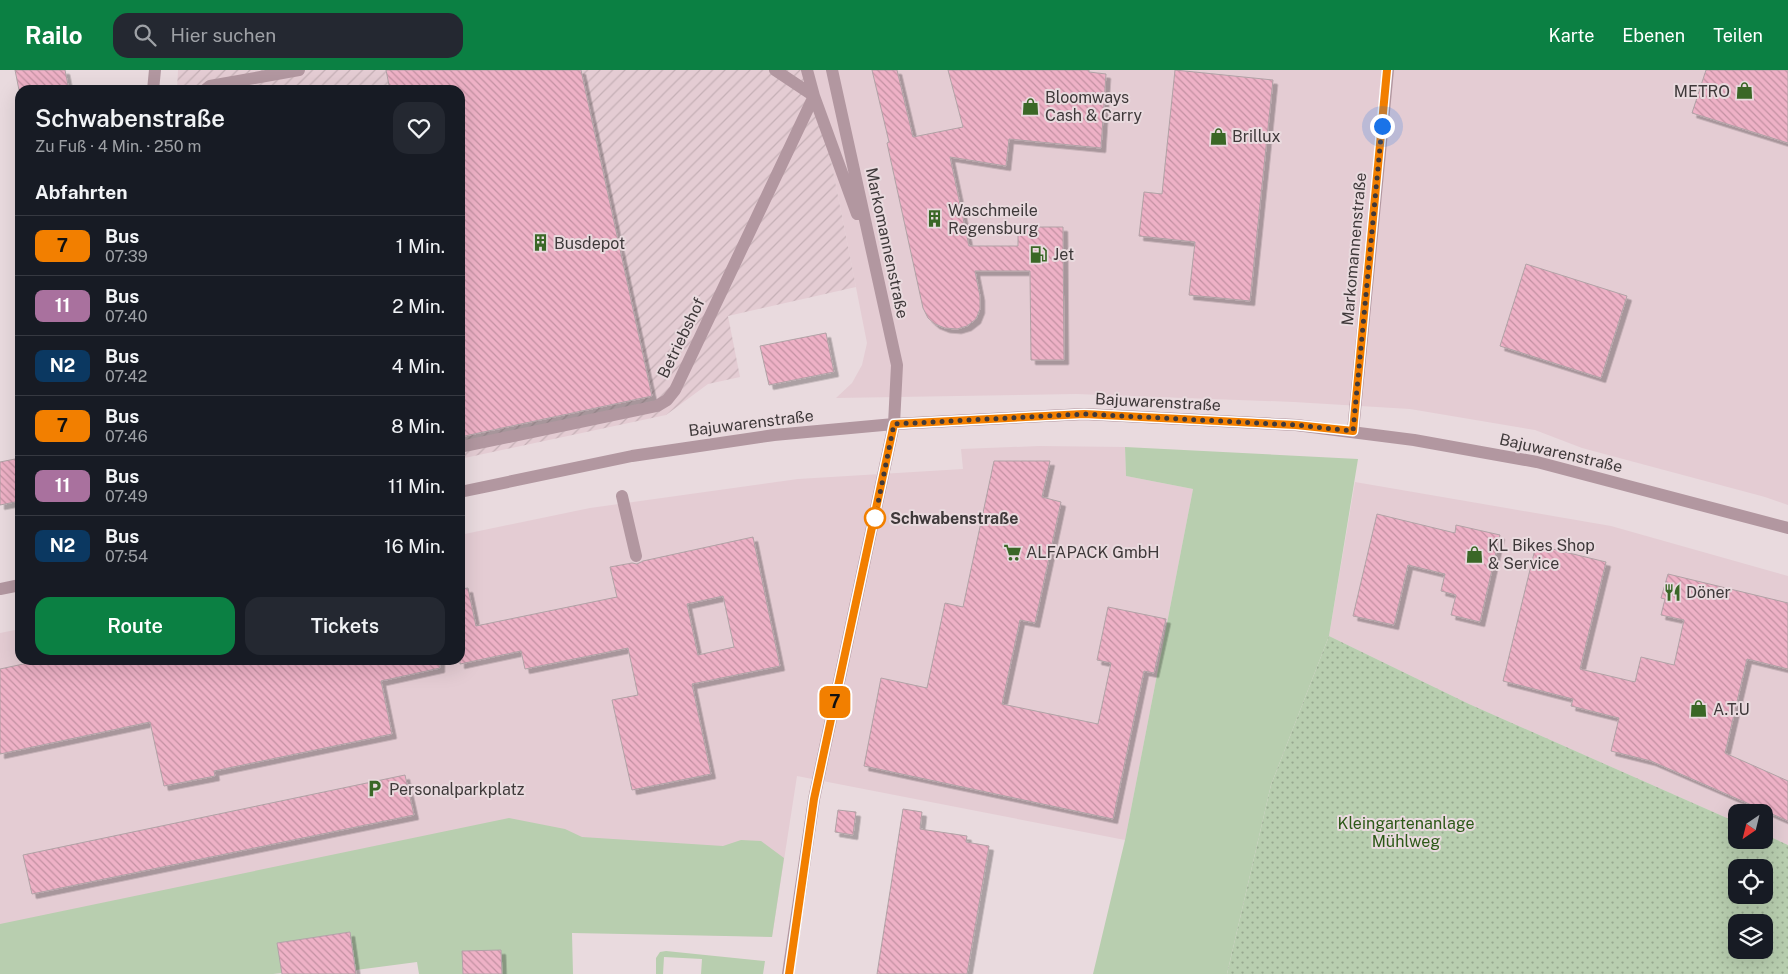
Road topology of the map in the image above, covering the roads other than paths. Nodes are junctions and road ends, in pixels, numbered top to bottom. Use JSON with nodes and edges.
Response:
{"nodes":[{"id":1,"x":154,"y":70,"type":"edge"},
{"id":2,"x":299,"y":70,"type":"edge"},
{"id":3,"x":775,"y":70,"type":"edge"},
{"id":4,"x":807,"y":70,"type":"edge"},
{"id":5,"x":832,"y":70,"type":"edge"},
{"id":6,"x":1388,"y":70,"type":"edge"},
{"id":7,"x":153,"y":85,"type":"edge"},
{"id":8,"x":216,"y":85,"type":"edge"},
{"id":9,"x":814,"y":96,"type":"junction"},
{"id":10,"x":874,"y":260,"type":"junction"},
{"id":11,"x":894,"y":424,"type":"junction"},
{"id":12,"x":1353,"y":431,"type":"junction"},
{"id":13,"x":465,"y":446,"type":"edge"},
{"id":14,"x":465,"y":491,"type":"edge"},
{"id":15,"x":622,"y":496,"type":"dead end"},
{"id":16,"x":1788,"y":528,"type":"edge"},
{"id":17,"x":636,"y":556,"type":"dead end"},
{"id":18,"x":15,"y":586,"type":"edge"},
{"id":19,"x":0,"y":589,"type":"edge"},
{"id":20,"x":788,"y":974,"type":"edge"}],
"edges":[{"from":1,"to":7,"type":"street"},
{"from":2,"to":8,"type":"street"},
{"from":3,"to":9,"type":"street"},
{"from":4,"to":9,"type":"street"},
{"from":5,"to":10,"type":"street","name":"Markomannenstraße"},
{"from":6,"to":12,"type":"street","name":"Markomannenstraße"},
{"from":9,"to":10,"type":"street"},
{"from":9,"to":13,"type":"street","name":"Betriebshof"},
{"from":10,"to":11,"type":"street","name":"Markomannenstraße"},
{"from":11,"to":12,"type":"street","name":"Bajuwarenstraße"},
{"from":11,"to":14,"type":"street","name":"Bajuwarenstraße"},
{"from":11,"to":20,"type":"street"},
{"from":12,"to":16,"type":"street","name":"Bajuwarenstraße"},
{"from":15,"to":17,"type":"street"},
{"from":18,"to":19,"type":"street"}]}
